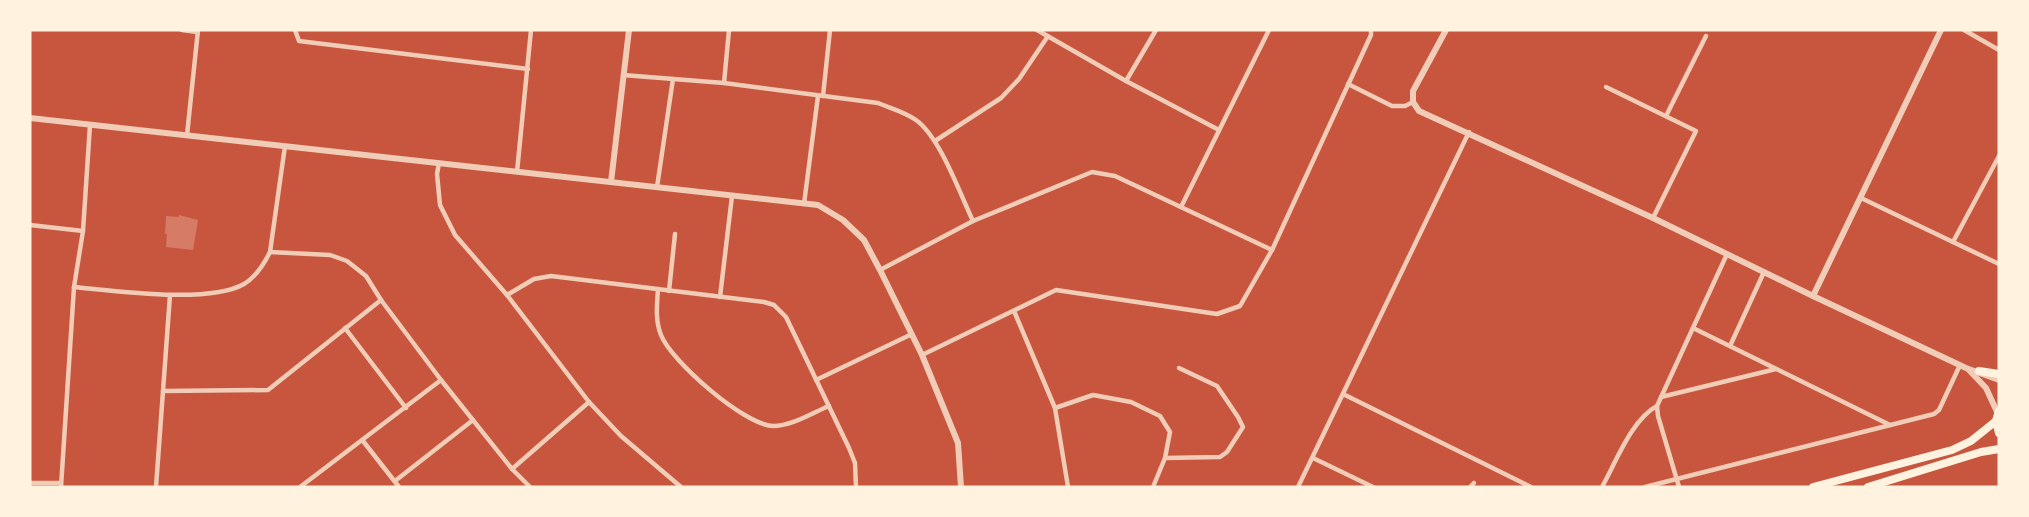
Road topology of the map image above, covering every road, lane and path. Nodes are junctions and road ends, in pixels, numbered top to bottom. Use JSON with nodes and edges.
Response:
{"nodes":[{"id":1,"x":182,"y":30,"type":"edge"},
{"id":2,"x":295,"y":30,"type":"edge"},
{"id":3,"x":531,"y":30,"type":"edge"},
{"id":4,"x":628,"y":30,"type":"edge"},
{"id":5,"x":729,"y":30,"type":"edge"},
{"id":6,"x":830,"y":30,"type":"edge"},
{"id":7,"x":1037,"y":30,"type":"edge"},
{"id":8,"x":1156,"y":30,"type":"edge"},
{"id":9,"x":1269,"y":30,"type":"edge"},
{"id":10,"x":1371,"y":30,"type":"edge"},
{"id":11,"x":1446,"y":30,"type":"edge"},
{"id":12,"x":1941,"y":30,"type":"edge"},
{"id":13,"x":1964,"y":30,"type":"edge"},
{"id":14,"x":198,"y":31,"type":"edge"},
{"id":15,"x":1048,"y":36,"type":"junction"},
{"id":16,"x":1706,"y":36,"type":"dead end"},
{"id":17,"x":1999,"y":48,"type":"edge"},
{"id":18,"x":528,"y":69,"type":"junction"},
{"id":19,"x":623,"y":75,"type":"junction"},
{"id":20,"x":673,"y":79,"type":"junction"},
{"id":21,"x":1126,"y":81,"type":"junction"},
{"id":22,"x":724,"y":83,"type":"junction"},
{"id":23,"x":1348,"y":84,"type":"junction"},
{"id":24,"x":1606,"y":87,"type":"dead end"},
{"id":25,"x":820,"y":96,"type":"junction"},
{"id":26,"x":1413,"y":102,"type":"junction"},
{"id":27,"x":1666,"y":116,"type":"junction"},
{"id":28,"x":30,"y":118,"type":"edge"},
{"id":29,"x":90,"y":125,"type":"junction"},
{"id":30,"x":1219,"y":130,"type":"junction"},
{"id":31,"x":1469,"y":132,"type":"junction"},
{"id":32,"x":187,"y":135,"type":"junction"},
{"id":33,"x":935,"y":141,"type":"junction"},
{"id":34,"x":285,"y":146,"type":"junction"},
{"id":35,"x":1999,"y":156,"type":"edge"},
{"id":36,"x":439,"y":163,"type":"junction"},
{"id":37,"x":517,"y":172,"type":"junction"},
{"id":38,"x":611,"y":182,"type":"junction"},
{"id":39,"x":657,"y":188,"type":"junction"},
{"id":40,"x":732,"y":196,"type":"junction"},
{"id":41,"x":1861,"y":198,"type":"junction"},
{"id":42,"x":804,"y":204,"type":"junction"},
{"id":43,"x":1181,"y":207,"type":"junction"},
{"id":44,"x":1653,"y":218,"type":"junction"},
{"id":45,"x":973,"y":221,"type":"junction"},
{"id":46,"x":30,"y":225,"type":"edge"},
{"id":47,"x":83,"y":231,"type":"junction"},
{"id":48,"x":675,"y":234,"type":"dead end"},
{"id":49,"x":1953,"y":242,"type":"junction"},
{"id":50,"x":1272,"y":250,"type":"junction"},
{"id":51,"x":270,"y":252,"type":"junction"},
{"id":52,"x":1727,"y":254,"type":"junction"},
{"id":53,"x":1999,"y":264,"type":"edge"},
{"id":54,"x":880,"y":270,"type":"junction"},
{"id":55,"x":1764,"y":272,"type":"junction"},
{"id":56,"x":74,"y":287,"type":"junction"},
{"id":57,"x":658,"y":289,"type":"junction"},
{"id":58,"x":669,"y":291,"type":"junction"},
{"id":59,"x":170,"y":295,"type":"junction"},
{"id":60,"x":507,"y":295,"type":"junction"},
{"id":61,"x":1813,"y":296,"type":"junction"},
{"id":62,"x":720,"y":297,"type":"junction"},
{"id":63,"x":381,"y":300,"type":"junction"},
{"id":64,"x":1014,"y":311,"type":"junction"},
{"id":65,"x":345,"y":328,"type":"junction"},
{"id":66,"x":1693,"y":328,"type":"junction"},
{"id":67,"x":912,"y":334,"type":"junction"},
{"id":68,"x":1730,"y":346,"type":"junction"},
{"id":69,"x":922,"y":355,"type":"junction"},
{"id":70,"x":1963,"y":366,"type":"junction"},
{"id":71,"x":1179,"y":368,"type":"dead end"},
{"id":72,"x":1776,"y":369,"type":"junction"},
{"id":73,"x":1979,"y":371,"type":"junction"},
{"id":74,"x":1999,"y":375,"type":"edge"},
{"id":75,"x":441,"y":380,"type":"junction"},
{"id":76,"x":816,"y":380,"type":"junction"},
{"id":77,"x":1999,"y":380,"type":"edge"},
{"id":78,"x":163,"y":391,"type":"junction"},
{"id":79,"x":1343,"y":394,"type":"junction"},
{"id":80,"x":1661,"y":397,"type":"junction"},
{"id":81,"x":589,"y":402,"type":"junction"},
{"id":82,"x":829,"y":406,"type":"junction"},
{"id":83,"x":1657,"y":406,"type":"junction"},
{"id":84,"x":406,"y":408,"type":"junction"},
{"id":85,"x":1055,"y":408,"type":"junction"},
{"id":86,"x":1998,"y":415,"type":"edge"},
{"id":87,"x":473,"y":420,"type":"junction"},
{"id":88,"x":1891,"y":425,"type":"junction"},
{"id":89,"x":1999,"y":433,"type":"edge"},
{"id":90,"x":363,"y":441,"type":"junction"},
{"id":91,"x":1999,"y":449,"type":"edge"},
{"id":92,"x":1165,"y":458,"type":"junction"},
{"id":93,"x":1313,"y":458,"type":"junction"},
{"id":94,"x":512,"y":469,"type":"junction"},
{"id":95,"x":1676,"y":479,"type":"junction"},
{"id":96,"x":395,"y":481,"type":"junction"},
{"id":97,"x":30,"y":483,"type":"edge"},
{"id":98,"x":61,"y":485,"type":"edge"},
{"id":99,"x":156,"y":487,"type":"edge"},
{"id":100,"x":300,"y":487,"type":"edge"},
{"id":101,"x":399,"y":487,"type":"edge"},
{"id":102,"x":530,"y":487,"type":"edge"},
{"id":103,"x":681,"y":487,"type":"edge"},
{"id":104,"x":856,"y":487,"type":"edge"},
{"id":105,"x":962,"y":487,"type":"edge"},
{"id":106,"x":1068,"y":487,"type":"edge"},
{"id":107,"x":1153,"y":487,"type":"edge"},
{"id":108,"x":1298,"y":487,"type":"edge"},
{"id":109,"x":1373,"y":487,"type":"edge"},
{"id":110,"x":1531,"y":487,"type":"edge"},
{"id":111,"x":1602,"y":487,"type":"edge"},
{"id":112,"x":1645,"y":487,"type":"edge"},
{"id":113,"x":1678,"y":487,"type":"edge"},
{"id":114,"x":1813,"y":487,"type":"edge"},
{"id":115,"x":1868,"y":487,"type":"edge"}],
"edges":[{"from":1,"to":14,"type":"street"},
{"from":2,"to":18,"type":"street"},
{"from":3,"to":18,"type":"street"},
{"from":4,"to":19,"type":"street"},
{"from":5,"to":22,"type":"street"},
{"from":6,"to":25,"type":"street"},
{"from":7,"to":15,"type":"street"},
{"from":8,"to":21,"type":"street"},
{"from":9,"to":30,"type":"street"},
{"from":10,"to":23,"type":"street"},
{"from":11,"to":26,"type":"street"},
{"from":12,"to":41,"type":"street"},
{"from":13,"to":17,"type":"street"},
{"from":14,"to":32,"type":"street"},
{"from":15,"to":21,"type":"street"},
{"from":15,"to":33,"type":"street"},
{"from":16,"to":27,"type":"street"},
{"from":18,"to":37,"type":"street"},
{"from":19,"to":20,"type":"street"},
{"from":19,"to":38,"type":"street"},
{"from":20,"to":22,"type":"street"},
{"from":20,"to":39,"type":"street"},
{"from":21,"to":30,"type":"street"},
{"from":22,"to":25,"type":"street"},
{"from":23,"to":26,"type":"street"},
{"from":23,"to":50,"type":"street"},
{"from":24,"to":27,"type":"street"},
{"from":25,"to":33,"type":"street"},
{"from":25,"to":42,"type":"street"},
{"from":26,"to":31,"type":"street"},
{"from":27,"to":44,"type":"street"},
{"from":28,"to":29,"type":"street"},
{"from":29,"to":32,"type":"street"},
{"from":29,"to":47,"type":"street"},
{"from":30,"to":43,"type":"street"},
{"from":31,"to":44,"type":"street"},
{"from":31,"to":79,"type":"street"},
{"from":32,"to":34,"type":"street"},
{"from":33,"to":45,"type":"street"},
{"from":34,"to":36,"type":"street"},
{"from":34,"to":51,"type":"street"},
{"from":35,"to":49,"type":"street"},
{"from":36,"to":37,"type":"street"},
{"from":36,"to":60,"type":"street"},
{"from":37,"to":38,"type":"street"},
{"from":38,"to":39,"type":"street"},
{"from":39,"to":40,"type":"street"},
{"from":40,"to":42,"type":"street"},
{"from":40,"to":62,"type":"street"},
{"from":41,"to":49,"type":"street"},
{"from":41,"to":61,"type":"street"},
{"from":42,"to":54,"type":"street"},
{"from":43,"to":45,"type":"street"},
{"from":43,"to":50,"type":"street"},
{"from":44,"to":52,"type":"street"},
{"from":45,"to":54,"type":"street"},
{"from":46,"to":47,"type":"street"},
{"from":47,"to":56,"type":"street"},
{"from":48,"to":58,"type":"street"},
{"from":49,"to":53,"type":"street"},
{"from":50,"to":64,"type":"street"},
{"from":51,"to":59,"type":"street"},
{"from":51,"to":63,"type":"street"},
{"from":52,"to":55,"type":"street"},
{"from":52,"to":66,"type":"street"},
{"from":54,"to":67,"type":"street"},
{"from":55,"to":61,"type":"street"},
{"from":55,"to":68,"type":"street"},
{"from":56,"to":59,"type":"street"},
{"from":56,"to":98,"type":"street"},
{"from":57,"to":58,"type":"street"},
{"from":57,"to":60,"type":"street"},
{"from":57,"to":82,"type":"street"},
{"from":58,"to":62,"type":"street"},
{"from":59,"to":78,"type":"street"},
{"from":60,"to":81,"type":"street"},
{"from":61,"to":70,"type":"street"},
{"from":62,"to":76,"type":"street"},
{"from":63,"to":65,"type":"street"},
{"from":63,"to":75,"type":"street"},
{"from":64,"to":69,"type":"street"},
{"from":64,"to":85,"type":"street"},
{"from":65,"to":78,"type":"street"},
{"from":65,"to":84,"type":"street"},
{"from":66,"to":68,"type":"street"},
{"from":66,"to":80,"type":"street"},
{"from":67,"to":69,"type":"street"},
{"from":67,"to":76,"type":"street"},
{"from":68,"to":72,"type":"street"},
{"from":69,"to":105,"type":"street"},
{"from":70,"to":73,"type":"street"},
{"from":70,"to":86,"type":"street"},
{"from":70,"to":88,"type":"street"},
{"from":71,"to":92,"type":"street"},
{"from":72,"to":80,"type":"street"},
{"from":72,"to":88,"type":"street"},
{"from":73,"to":74,"type":"main road"},
{"from":73,"to":77,"type":"street"},
{"from":75,"to":84,"type":"street"},
{"from":75,"to":87,"type":"street"},
{"from":76,"to":82,"type":"street"},
{"from":78,"to":99,"type":"street"},
{"from":79,"to":93,"type":"street"},
{"from":79,"to":110,"type":"street"},
{"from":80,"to":83,"type":"street"},
{"from":81,"to":94,"type":"street"},
{"from":81,"to":103,"type":"street"},
{"from":82,"to":104,"type":"street"},
{"from":83,"to":95,"type":"street"},
{"from":83,"to":111,"type":"street"},
{"from":84,"to":90,"type":"street"},
{"from":85,"to":92,"type":"street"},
{"from":85,"to":106,"type":"street"},
{"from":86,"to":89,"type":"main road"},
{"from":86,"to":114,"type":"main road"},
{"from":87,"to":94,"type":"street"},
{"from":87,"to":96,"type":"street"},
{"from":88,"to":95,"type":"street"},
{"from":90,"to":96,"type":"street"},
{"from":90,"to":100,"type":"street"},
{"from":91,"to":115,"type":"main road"},
{"from":92,"to":107,"type":"street"},
{"from":93,"to":108,"type":"street"},
{"from":93,"to":109,"type":"street"},
{"from":94,"to":102,"type":"street"},
{"from":95,"to":112,"type":"street"},
{"from":95,"to":113,"type":"street"},
{"from":96,"to":101,"type":"street"},
{"from":97,"to":98,"type":"street"}]}
